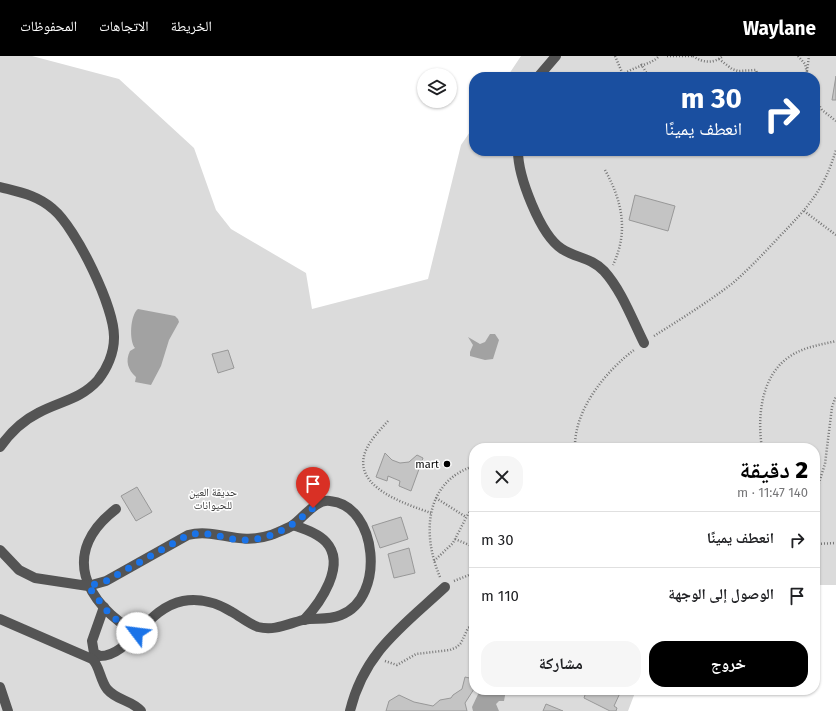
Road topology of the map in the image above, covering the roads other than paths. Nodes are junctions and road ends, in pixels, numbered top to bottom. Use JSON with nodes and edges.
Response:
{"nodes":[{"id":1,"x":556,"y":56,"type":"edge"},
{"id":2,"x":542,"y":72,"type":"edge"},
{"id":3,"x":519,"y":156,"type":"edge"},
{"id":4,"x":0,"y":187,"type":"edge"},
{"id":5,"x":644,"y":343,"type":"road end"},
{"id":6,"x":0,"y":447,"type":"edge"},
{"id":7,"x":116,"y":509,"type":"dead end"},
{"id":8,"x":293,"y":525,"type":"junction"},
{"id":9,"x":0,"y":550,"type":"edge"},
{"id":10,"x":88,"y":586,"type":"junction"},
{"id":11,"x":445,"y":587,"type":"road end"},
{"id":12,"x":104,"y":607,"type":"junction"},
{"id":13,"x":0,"y":619,"type":"edge"},
{"id":14,"x":304,"y":620,"type":"junction"},
{"id":15,"x":137,"y":633,"type":"junction"},
{"id":16,"x":94,"y":657,"type":"junction"},
{"id":17,"x":0,"y":687,"type":"edge"},
{"id":18,"x":8,"y":711,"type":"edge"},
{"id":19,"x":141,"y":711,"type":"edge"},
{"id":20,"x":350,"y":711,"type":"edge"}],
"edges":[{"from":1,"to":2,"type":"lane"},
{"from":3,"to":5,"type":"lane"},
{"from":4,"to":6,"type":"lane"},
{"from":7,"to":10,"type":"lane"},
{"from":8,"to":10,"type":"lane"},
{"from":8,"to":14,"type":"lane"},
{"from":8,"to":14,"type":"lane"},
{"from":9,"to":10,"type":"lane"},
{"from":10,"to":12,"type":"lane"},
{"from":11,"to":20,"type":"lane"},
{"from":12,"to":15,"type":"lane"},
{"from":12,"to":16,"type":"lane"},
{"from":13,"to":16,"type":"lane"},
{"from":14,"to":15,"type":"lane"},
{"from":15,"to":16,"type":"lane"},
{"from":16,"to":19,"type":"lane"},
{"from":17,"to":18,"type":"lane"}]}
